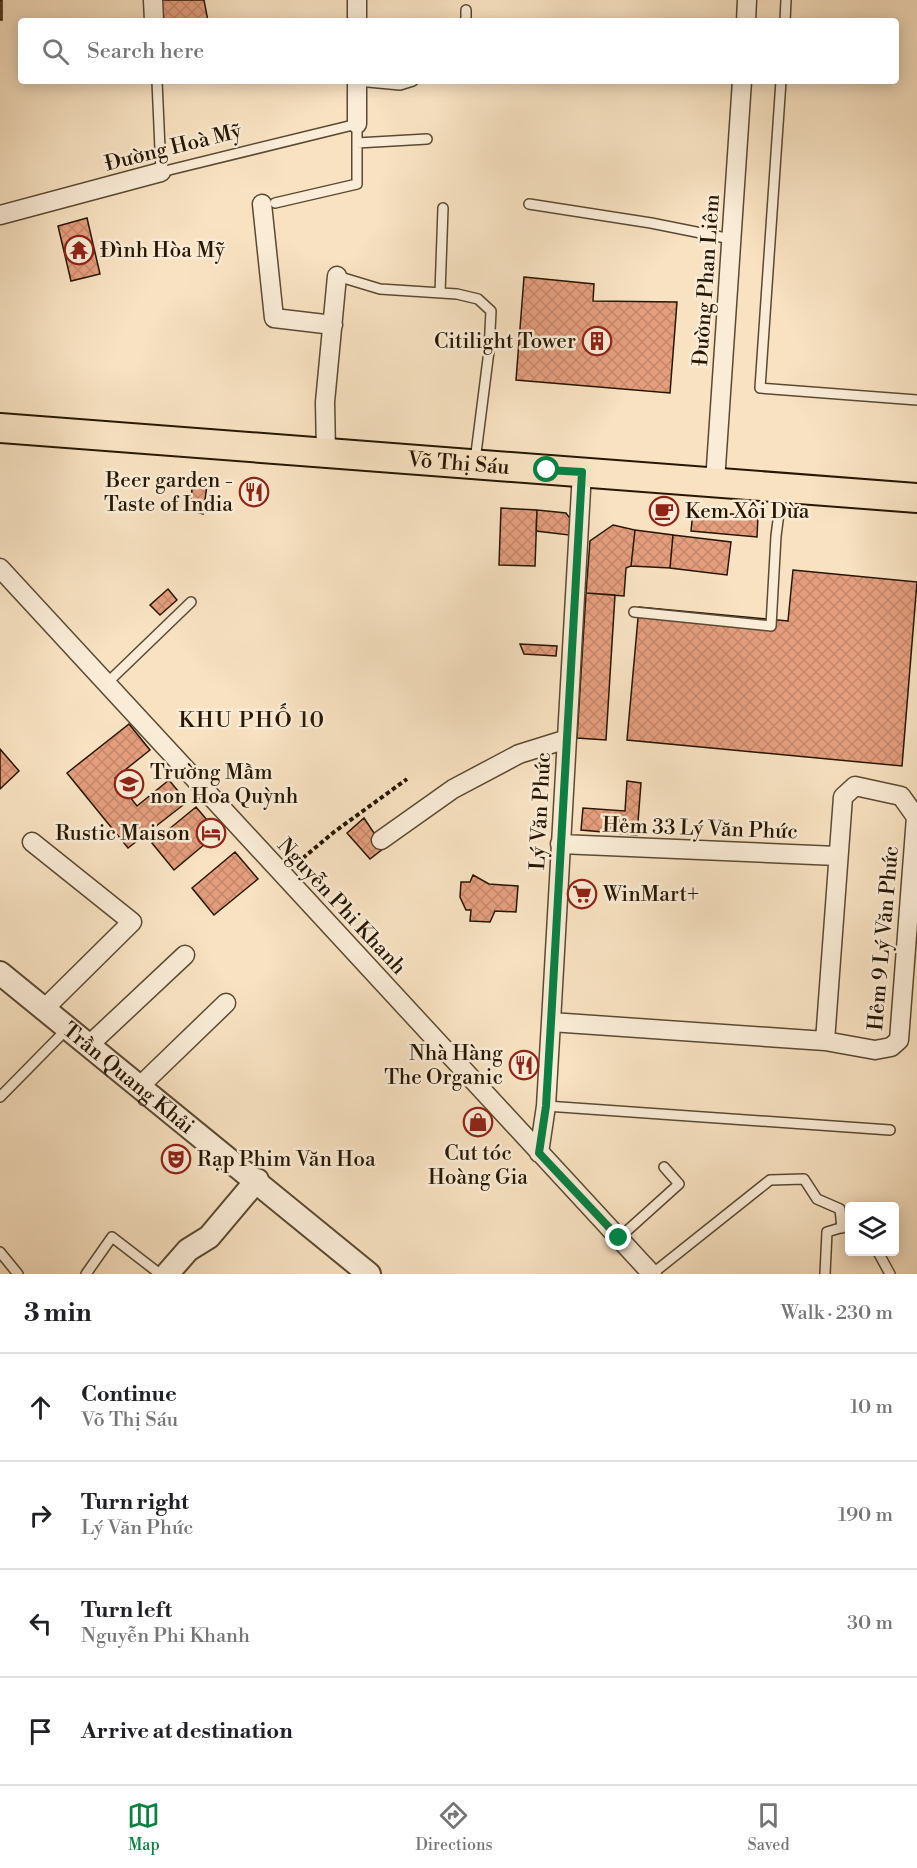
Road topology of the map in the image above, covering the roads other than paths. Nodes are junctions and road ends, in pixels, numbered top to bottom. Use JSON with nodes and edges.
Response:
{"nodes":[{"id":1,"x":153,"y":0,"type":"edge"},
{"id":2,"x":357,"y":0,"type":"edge"},
{"id":3,"x":747,"y":0,"type":"edge"},
{"id":4,"x":786,"y":0,"type":"edge"},
{"id":5,"x":466,"y":10,"type":"dead end"},
{"id":6,"x":154,"y":18,"type":"edge"},
{"id":7,"x":357,"y":18,"type":"edge"},
{"id":8,"x":466,"y":18,"type":"edge"},
{"id":9,"x":746,"y":18,"type":"edge"},
{"id":10,"x":785,"y":18,"type":"edge"},
{"id":11,"x":156,"y":84,"type":"edge"},
{"id":12,"x":357,"y":84,"type":"edge"},
{"id":13,"x":742,"y":84,"type":"edge"},
{"id":14,"x":781,"y":84,"type":"edge"},
{"id":15,"x":357,"y":124,"type":"junction"},
{"id":16,"x":427,"y":139,"type":"dead end"},
{"id":17,"x":357,"y":143,"type":"junction"},
{"id":18,"x":161,"y":172,"type":"junction"},
{"id":19,"x":268,"y":204,"type":"joint"},
{"id":20,"x":529,"y":204,"type":"dead end"},
{"id":21,"x":443,"y":208,"type":"dead end"},
{"id":22,"x":0,"y":215,"type":"edge"},
{"id":23,"x":731,"y":239,"type":"junction"},
{"id":24,"x":337,"y":276,"type":"joint"},
{"id":25,"x":440,"y":293,"type":"junction"},
{"id":26,"x":333,"y":325,"type":"junction"},
{"id":27,"x":917,"y":400,"type":"edge"},
{"id":28,"x":0,"y":428,"type":"edge"},
{"id":29,"x":326,"y":453,"type":"junction"},
{"id":30,"x":475,"y":465,"type":"junction"},
{"id":31,"x":582,"y":472,"type":"junction"},
{"id":32,"x":715,"y":483,"type":"junction"},
{"id":33,"x":783,"y":488,"type":"junction"},
{"id":34,"x":917,"y":498,"type":"edge"},
{"id":35,"x":0,"y":568,"type":"edge"},
{"id":36,"x":191,"y":602,"type":"dead end"},
{"id":37,"x":634,"y":612,"type":"dead end"},
{"id":38,"x":106,"y":684,"type":"junction"},
{"id":39,"x":567,"y":739,"type":"junction"},
{"id":40,"x":381,"y":840,"type":"dead end"},
{"id":41,"x":32,"y":842,"type":"dead end"},
{"id":42,"x":560,"y":844,"type":"junction"},
{"id":43,"x":837,"y":856,"type":"junction"},
{"id":44,"x":186,"y":955,"type":"dead end"},
{"id":45,"x":0,"y":973,"type":"edge"},
{"id":46,"x":226,"y":1003,"type":"dead end"},
{"id":47,"x":43,"y":1010,"type":"junction"},
{"id":48,"x":551,"y":1022,"type":"junction"},
{"id":49,"x":67,"y":1029,"type":"junction"},
{"id":50,"x":825,"y":1041,"type":"junction"},
{"id":51,"x":88,"y":1046,"type":"junction"},
{"id":52,"x":138,"y":1087,"type":"junction"},
{"id":53,"x":0,"y":1097,"type":"edge"},
{"id":54,"x":546,"y":1106,"type":"junction"},
{"id":55,"x":890,"y":1130,"type":"dead end"},
{"id":56,"x":539,"y":1153,"type":"junction"},
{"id":57,"x":664,"y":1167,"type":"dead end"},
{"id":58,"x":252,"y":1176,"type":"junction"},
{"id":59,"x":845,"y":1224,"type":"edge"},
{"id":60,"x":845,"y":1227,"type":"edge"},
{"id":61,"x":619,"y":1238,"type":"junction"},
{"id":62,"x":0,"y":1252,"type":"edge"},
{"id":63,"x":881,"y":1256,"type":"edge"},
{"id":64,"x":18,"y":1274,"type":"edge"},
{"id":65,"x":86,"y":1274,"type":"edge"},
{"id":66,"x":160,"y":1274,"type":"edge"},
{"id":67,"x":167,"y":1274,"type":"edge"},
{"id":68,"x":369,"y":1274,"type":"edge"},
{"id":69,"x":652,"y":1274,"type":"edge"},
{"id":70,"x":825,"y":1274,"type":"edge"},
{"id":71,"x":890,"y":1274,"type":"edge"}],
"edges":[{"from":1,"to":6,"type":"street"},
{"from":2,"to":7,"type":"street"},
{"from":3,"to":9,"type":"street"},
{"from":4,"to":10,"type":"lane"},
{"from":5,"to":8,"type":"lane"},
{"from":11,"to":18,"type":"lane"},
{"from":12,"to":15,"type":"street"},
{"from":13,"to":23,"type":"street","name":"Đường Phan Liêm"},
{"from":14,"to":27,"type":"lane"},
{"from":15,"to":17,"type":"lane"},
{"from":15,"to":18,"type":"lane","name":"Đường Hoà Mỹ"},
{"from":16,"to":17,"type":"lane"},
{"from":17,"to":19,"type":"lane"},
{"from":18,"to":22,"type":"street","name":"Đường Hoà Mỹ"},
{"from":19,"to":26,"type":"street"},
{"from":20,"to":23,"type":"lane"},
{"from":21,"to":25,"type":"lane"},
{"from":23,"to":32,"type":"street","name":"Đường Phan Liêm"},
{"from":24,"to":25,"type":"lane"},
{"from":24,"to":26,"type":"street"},
{"from":25,"to":30,"type":"lane"},
{"from":26,"to":29,"type":"street"},
{"from":28,"to":29,"type":"main road","name":"Võ Thị Sáu"},
{"from":29,"to":30,"type":"main road","name":"Võ Thị Sáu"},
{"from":30,"to":31,"type":"main road","name":"Võ Thị Sáu"},
{"from":31,"to":32,"type":"main road","name":"Võ Thị Sáu"},
{"from":31,"to":39,"type":"street","name":"Lý Văn Phức"},
{"from":32,"to":33,"type":"main road","name":"Võ Thị Sáu"},
{"from":33,"to":34,"type":"main road","name":"Võ Thị Sáu"},
{"from":33,"to":37,"type":"lane"},
{"from":35,"to":38,"type":"street","name":"Nguyễn Phi Khanh"},
{"from":36,"to":38,"type":"lane"},
{"from":38,"to":56,"type":"street","name":"Nguyễn Phi Khanh"},
{"from":39,"to":40,"type":"street"},
{"from":39,"to":42,"type":"street","name":"Lý Văn Phức"},
{"from":41,"to":47,"type":"street"},
{"from":42,"to":43,"type":"street","name":"Hẻm 33 Lý Văn Phức"},
{"from":42,"to":48,"type":"street","name":"Lý Văn Phức"},
{"from":43,"to":50,"type":"street"},
{"from":43,"to":50,"type":"street","name":"Hẻm 9 Lý Văn Phức"},
{"from":44,"to":51,"type":"street"},
{"from":45,"to":47,"type":"street","name":"Trần Quang Khải"},
{"from":46,"to":52,"type":"street"},
{"from":47,"to":49,"type":"street","name":"Trần Quang Khải"},
{"from":48,"to":50,"type":"street","name":"Hẻm 9 Lý Văn Phức"},
{"from":48,"to":54,"type":"street","name":"Lý Văn Phức"},
{"from":49,"to":51,"type":"street","name":"Trần Quang Khải"},
{"from":49,"to":53,"type":"lane"},
{"from":51,"to":52,"type":"street","name":"Trần Quang Khải"},
{"from":52,"to":58,"type":"street","name":"Trần Quang Khải"},
{"from":54,"to":55,"type":"lane"},
{"from":54,"to":56,"type":"street","name":"Lý Văn Phức"},
{"from":56,"to":61,"type":"street","name":"Nguyễn Phi Khanh"},
{"from":57,"to":61,"type":"lane"},
{"from":58,"to":67,"type":"street"},
{"from":58,"to":68,"type":"street","name":"Trần Quang Khải"},
{"from":59,"to":69,"type":"lane"},
{"from":60,"to":70,"type":"lane"},
{"from":61,"to":69,"type":"street","name":"Nguyễn Phi Khanh"},
{"from":62,"to":64,"type":"lane"},
{"from":63,"to":71,"type":"lane"},
{"from":65,"to":66,"type":"lane"}]}
